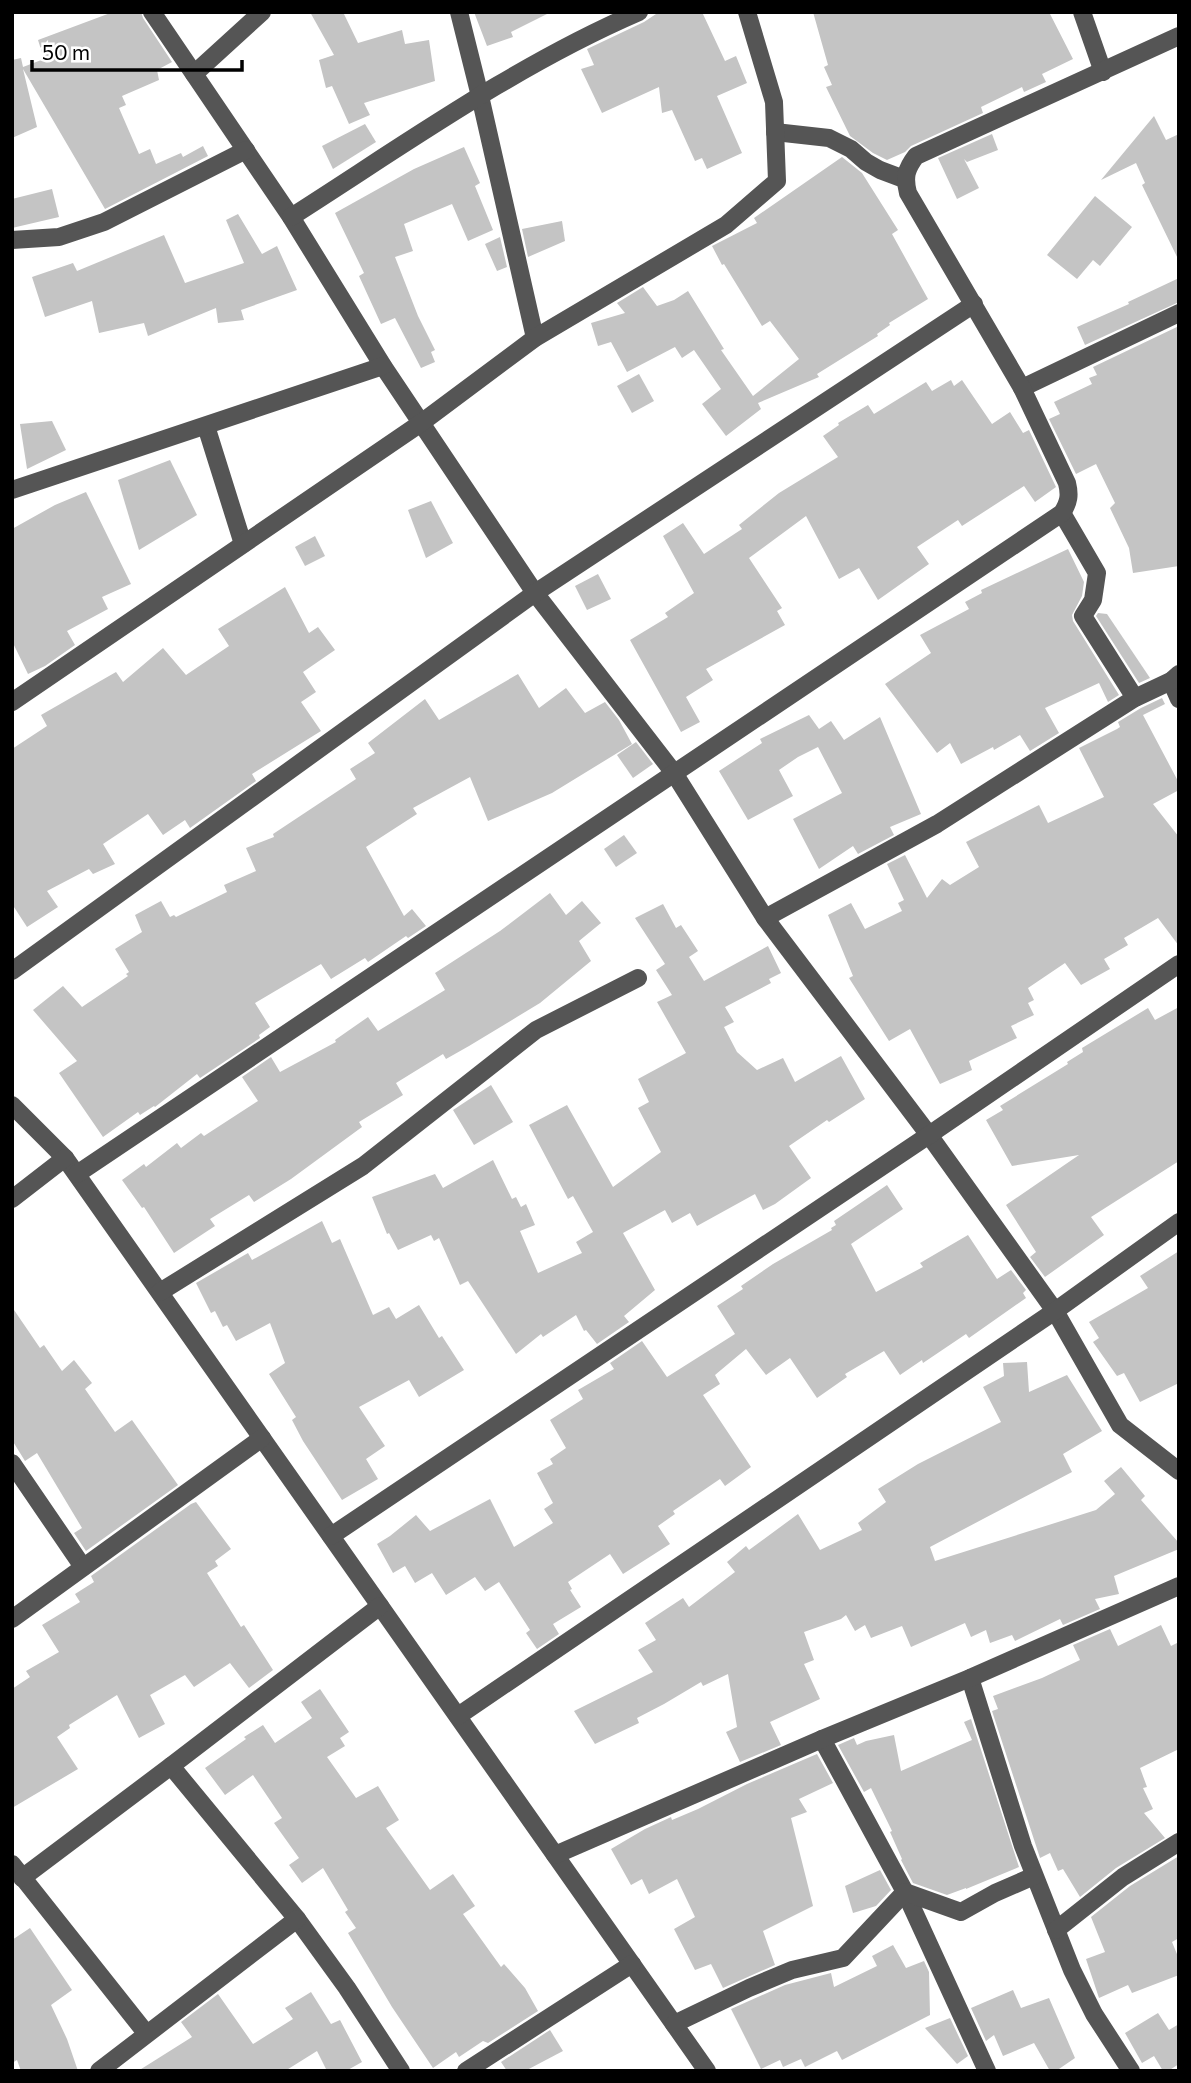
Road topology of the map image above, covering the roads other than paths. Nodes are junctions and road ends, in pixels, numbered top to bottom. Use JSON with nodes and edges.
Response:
{"nodes":[{"id":1,"x":152,"y":12,"type":"edge"},
{"id":2,"x":262,"y":12,"type":"edge"},
{"id":3,"x":459,"y":12,"type":"edge"},
{"id":4,"x":639,"y":12,"type":"edge"},
{"id":5,"x":747,"y":12,"type":"edge"},
{"id":6,"x":1082,"y":12,"type":"edge"},
{"id":7,"x":1179,"y":36,"type":"edge"},
{"id":8,"x":1103,"y":72,"type":"junction"},
{"id":9,"x":194,"y":74,"type":"junction"},
{"id":10,"x":481,"y":96,"type":"junction"},
{"id":11,"x":775,"y":132,"type":"junction"},
{"id":12,"x":246,"y":150,"type":"junction"},
{"id":13,"x":904,"y":179,"type":"junction"},
{"id":14,"x":291,"y":217,"type":"junction"},
{"id":15,"x":12,"y":240,"type":"edge"},
{"id":16,"x":974,"y":304,"type":"junction"},
{"id":17,"x":1179,"y":313,"type":"edge"},
{"id":18,"x":535,"y":338,"type":"junction"},
{"id":19,"x":383,"y":366,"type":"junction"},
{"id":20,"x":1022,"y":388,"type":"junction"},
{"id":21,"x":421,"y":423,"type":"junction"},
{"id":22,"x":206,"y":426,"type":"junction"},
{"id":23,"x":12,"y":490,"type":"edge"},
{"id":24,"x":1062,"y":513,"type":"junction"},
{"id":25,"x":243,"y":544,"type":"junction"},
{"id":26,"x":535,"y":593,"type":"junction"},
{"id":27,"x":1175,"y":678,"type":"edge"},
{"id":28,"x":1135,"y":698,"type":"junction"},
{"id":29,"x":1179,"y":699,"type":"edge"},
{"id":30,"x":12,"y":702,"type":"edge"},
{"id":31,"x":674,"y":773,"type":"junction"},
{"id":32,"x":765,"y":918,"type":"junction"},
{"id":33,"x":1179,"y":964,"type":"edge"},
{"id":34,"x":12,"y":971,"type":"edge"},
{"id":35,"x":638,"y":978,"type":"dead end"},
{"id":36,"x":12,"y":1105,"type":"edge"},
{"id":37,"x":929,"y":1135,"type":"junction"},
{"id":38,"x":65,"y":1158,"type":"junction"},
{"id":39,"x":77,"y":1174,"type":"junction"},
{"id":40,"x":12,"y":1199,"type":"edge"},
{"id":41,"x":1179,"y":1222,"type":"edge"},
{"id":42,"x":160,"y":1292,"type":"junction"},
{"id":43,"x":1055,"y":1311,"type":"junction"},
{"id":44,"x":262,"y":1438,"type":"junction"},
{"id":45,"x":12,"y":1463,"type":"edge"},
{"id":46,"x":1179,"y":1471,"type":"edge"},
{"id":47,"x":331,"y":1536,"type":"junction"},
{"id":48,"x":83,"y":1567,"type":"junction"},
{"id":49,"x":1179,"y":1586,"type":"edge"},
{"id":50,"x":380,"y":1606,"type":"junction"},
{"id":51,"x":12,"y":1619,"type":"edge"},
{"id":52,"x":970,"y":1678,"type":"junction"},
{"id":53,"x":458,"y":1716,"type":"junction"},
{"id":54,"x":822,"y":1739,"type":"junction"},
{"id":55,"x":171,"y":1766,"type":"junction"},
{"id":56,"x":1179,"y":1842,"type":"edge"},
{"id":57,"x":555,"y":1855,"type":"junction"},
{"id":58,"x":17,"y":1871,"type":"edge"},
{"id":59,"x":1034,"y":1876,"type":"junction"},
{"id":60,"x":905,"y":1892,"type":"junction"},
{"id":61,"x":297,"y":1919,"type":"junction"},
{"id":62,"x":1056,"y":1930,"type":"junction"},
{"id":63,"x":632,"y":1964,"type":"junction"},
{"id":64,"x":674,"y":2024,"type":"junction"},
{"id":65,"x":146,"y":2033,"type":"junction"},
{"id":66,"x":99,"y":2071,"type":"edge"},
{"id":67,"x":401,"y":2071,"type":"edge"},
{"id":68,"x":466,"y":2071,"type":"edge"},
{"id":69,"x":706,"y":2071,"type":"edge"},
{"id":70,"x":987,"y":2071,"type":"edge"},
{"id":71,"x":1132,"y":2071,"type":"edge"}],
"edges":[{"from":1,"to":9,"type":"street"},
{"from":2,"to":9,"type":"street"},
{"from":3,"to":10,"type":"street"},
{"from":4,"to":10,"type":"street"},
{"from":5,"to":11,"type":"street"},
{"from":6,"to":8,"type":"street"},
{"from":7,"to":8,"type":"street"},
{"from":8,"to":13,"type":"street"},
{"from":9,"to":12,"type":"street"},
{"from":10,"to":14,"type":"street"},
{"from":10,"to":18,"type":"street"},
{"from":11,"to":13,"type":"street"},
{"from":11,"to":18,"type":"street"},
{"from":12,"to":14,"type":"street"},
{"from":12,"to":15,"type":"street"},
{"from":13,"to":16,"type":"street"},
{"from":14,"to":19,"type":"street"},
{"from":16,"to":20,"type":"street"},
{"from":16,"to":26,"type":"street"},
{"from":17,"to":20,"type":"street"},
{"from":18,"to":21,"type":"street"},
{"from":19,"to":21,"type":"street"},
{"from":19,"to":22,"type":"street"},
{"from":20,"to":24,"type":"street"},
{"from":21,"to":25,"type":"street"},
{"from":21,"to":26,"type":"street"},
{"from":22,"to":23,"type":"street"},
{"from":22,"to":25,"type":"street"},
{"from":24,"to":28,"type":"street"},
{"from":24,"to":31,"type":"street"},
{"from":25,"to":30,"type":"street"},
{"from":26,"to":31,"type":"street"},
{"from":26,"to":34,"type":"street"},
{"from":27,"to":28,"type":"street"},
{"from":27,"to":29,"type":"street"},
{"from":28,"to":32,"type":"street"},
{"from":31,"to":32,"type":"street"},
{"from":31,"to":39,"type":"street"},
{"from":32,"to":37,"type":"street"},
{"from":33,"to":37,"type":"street"},
{"from":35,"to":42,"type":"street"},
{"from":36,"to":38,"type":"street"},
{"from":37,"to":43,"type":"street"},
{"from":37,"to":47,"type":"street"},
{"from":38,"to":39,"type":"street"},
{"from":38,"to":40,"type":"street"},
{"from":39,"to":42,"type":"street"},
{"from":41,"to":43,"type":"street"},
{"from":42,"to":44,"type":"street"},
{"from":43,"to":46,"type":"street"},
{"from":43,"to":53,"type":"street"},
{"from":44,"to":47,"type":"street"},
{"from":44,"to":48,"type":"street"},
{"from":45,"to":48,"type":"street"},
{"from":47,"to":50,"type":"street"},
{"from":48,"to":51,"type":"street"},
{"from":49,"to":52,"type":"street"},
{"from":50,"to":53,"type":"street"},
{"from":50,"to":55,"type":"street"},
{"from":52,"to":54,"type":"street"},
{"from":52,"to":59,"type":"street"},
{"from":53,"to":57,"type":"street"},
{"from":54,"to":57,"type":"street"},
{"from":54,"to":60,"type":"street"},
{"from":55,"to":58,"type":"street"},
{"from":55,"to":61,"type":"street"},
{"from":56,"to":62,"type":"street"},
{"from":57,"to":63,"type":"street"},
{"from":58,"to":65,"type":"street"},
{"from":59,"to":60,"type":"street"},
{"from":59,"to":62,"type":"street"},
{"from":60,"to":64,"type":"street"},
{"from":60,"to":70,"type":"street"},
{"from":61,"to":65,"type":"street"},
{"from":61,"to":67,"type":"street"},
{"from":62,"to":71,"type":"street"},
{"from":63,"to":64,"type":"street"},
{"from":63,"to":68,"type":"street"},
{"from":64,"to":69,"type":"street"},
{"from":65,"to":66,"type":"street"}]}
